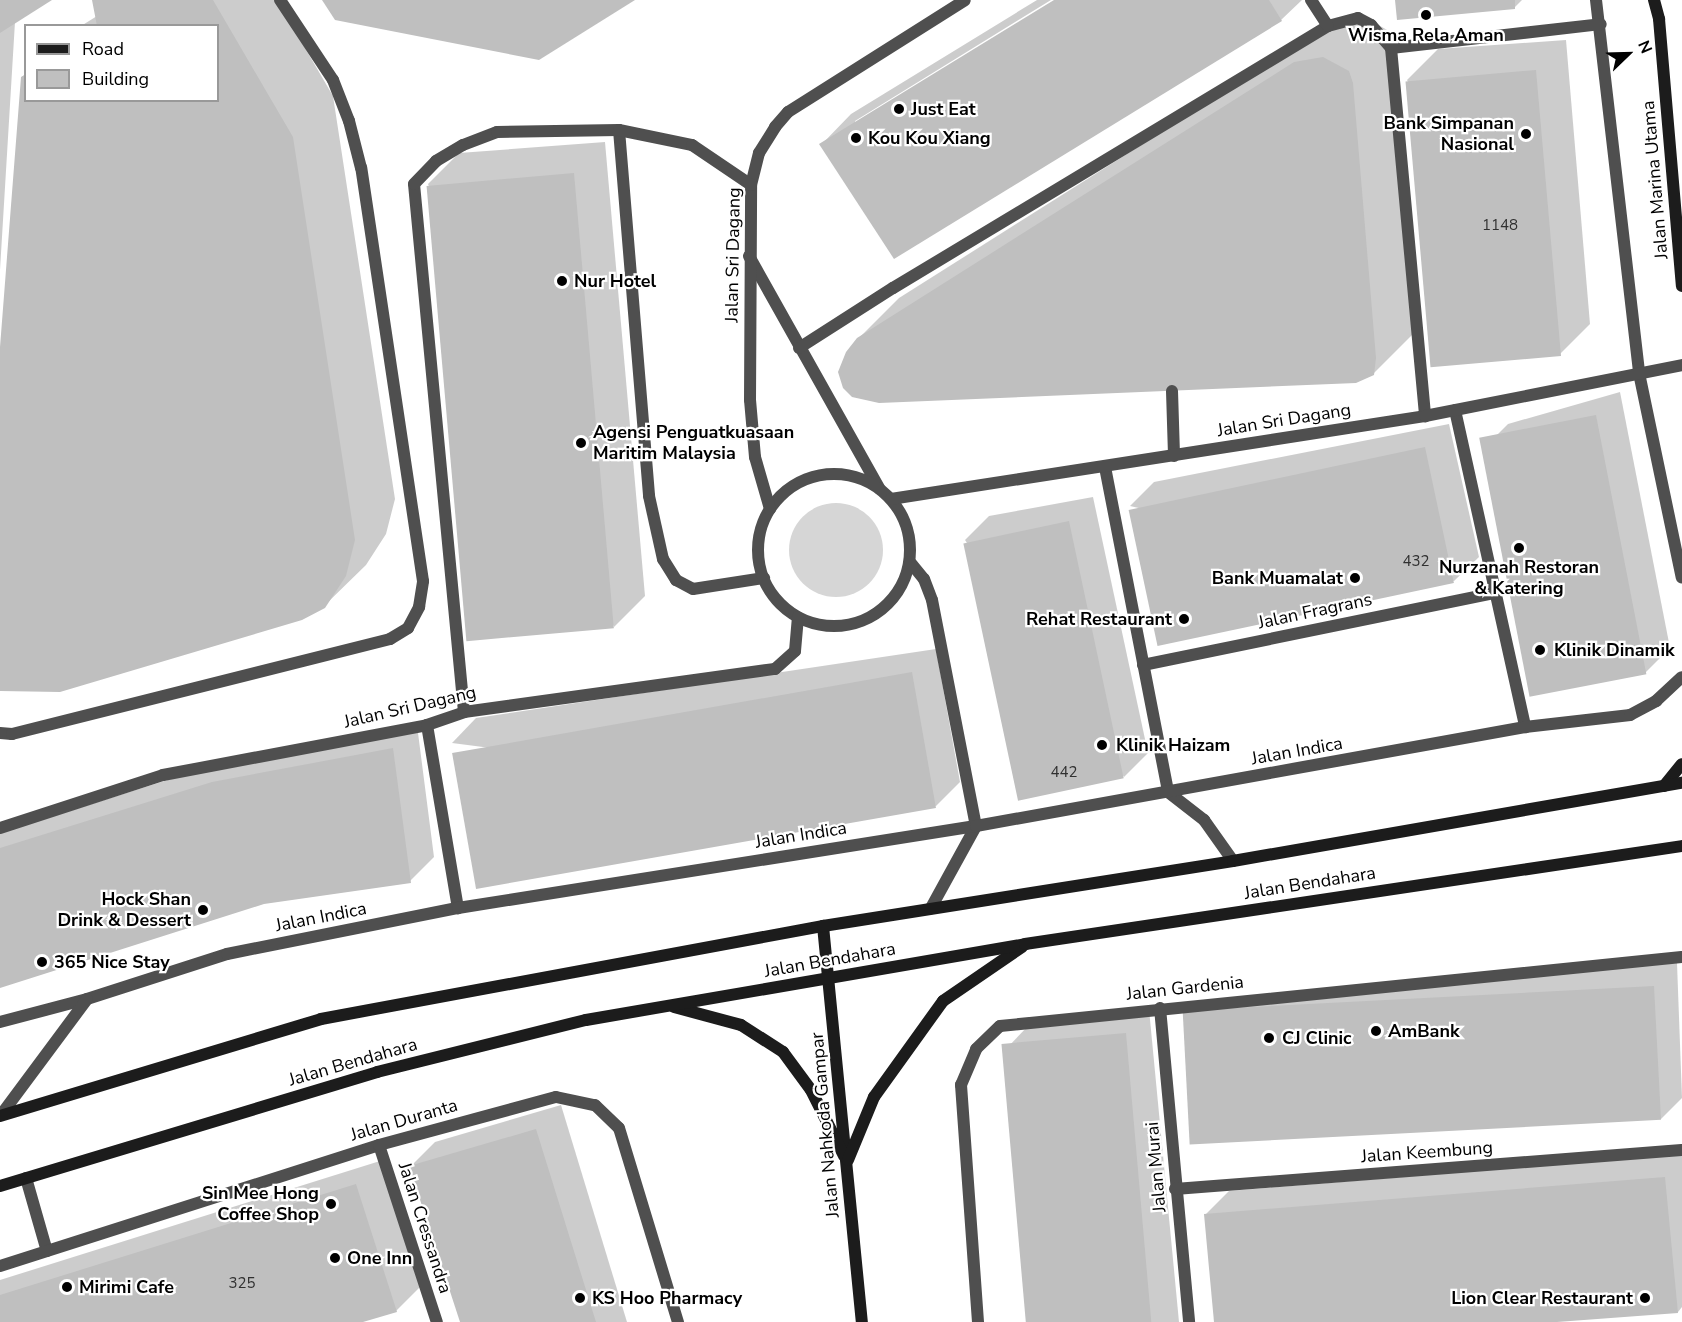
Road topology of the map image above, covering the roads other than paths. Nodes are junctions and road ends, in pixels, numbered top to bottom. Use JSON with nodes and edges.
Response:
{"nodes":[{"id":1,"x":280,"y":0,"type":"edge"},
{"id":2,"x":965,"y":0,"type":"edge"},
{"id":3,"x":1311,"y":0,"type":"edge"},
{"id":4,"x":1596,"y":0,"type":"edge"},
{"id":5,"x":1654,"y":0,"type":"edge"},
{"id":6,"x":1601,"y":24,"type":"junction"},
{"id":7,"x":1328,"y":26,"type":"junction"},
{"id":8,"x":1391,"y":48,"type":"junction"},
{"id":9,"x":619,"y":130,"type":"junction"},
{"id":10,"x":751,"y":185,"type":"junction"},
{"id":11,"x":749,"y":254,"type":"junction"},
{"id":12,"x":1682,"y":286,"type":"edge"},
{"id":13,"x":799,"y":348,"type":"junction"},
{"id":14,"x":1682,"y":365,"type":"edge"},
{"id":15,"x":1639,"y":373,"type":"junction"},
{"id":16,"x":1172,"y":391,"type":"dead end"},
{"id":17,"x":1455,"y":410,"type":"junction"},
{"id":18,"x":1425,"y":416,"type":"junction"},
{"id":19,"x":1174,"y":456,"type":"junction"},
{"id":20,"x":1105,"y":467,"type":"junction"},
{"id":21,"x":880,"y":489,"type":"junction"},
{"id":22,"x":891,"y":499,"type":"junction"},
{"id":23,"x":770,"y":509,"type":"junction"},
{"id":24,"x":910,"y":562,"type":"junction"},
{"id":25,"x":764,"y":578,"type":"junction"},
{"id":26,"x":1682,"y":578,"type":"edge"},
{"id":27,"x":1494,"y":593,"type":"junction"},
{"id":28,"x":798,"y":617,"type":"junction"},
{"id":29,"x":1143,"y":665,"type":"junction"},
{"id":30,"x":1682,"y":677,"type":"edge"},
{"id":31,"x":464,"y":711,"type":"junction"},
{"id":32,"x":427,"y":724,"type":"junction"},
{"id":33,"x":1525,"y":727,"type":"junction"},
{"id":34,"x":0,"y":733,"type":"edge"},
{"id":35,"x":1682,"y":764,"type":"edge"},
{"id":36,"x":1682,"y":783,"type":"edge"},
{"id":37,"x":1664,"y":786,"type":"junction"},
{"id":38,"x":1168,"y":792,"type":"junction"},
{"id":39,"x":976,"y":826,"type":"junction"},
{"id":40,"x":0,"y":828,"type":"edge"},
{"id":41,"x":1682,"y":846,"type":"edge"},
{"id":42,"x":1233,"y":861,"type":"junction"},
{"id":43,"x":459,"y":908,"type":"junction"},
{"id":44,"x":931,"y":908,"type":"junction"},
{"id":45,"x":823,"y":926,"type":"junction"},
{"id":46,"x":1025,"y":944,"type":"junction"},
{"id":47,"x":1682,"y":957,"type":"edge"},
{"id":48,"x":829,"y":979,"type":"junction"},
{"id":49,"x":87,"y":999,"type":"junction"},
{"id":50,"x":668,"y":1005,"type":"junction"},
{"id":51,"x":1160,"y":1008,"type":"junction"},
{"id":52,"x":0,"y":1022,"type":"edge"},
{"id":53,"x":1,"y":1115,"type":"edge"},
{"id":54,"x":379,"y":1145,"type":"junction"},
{"id":55,"x":1682,"y":1150,"type":"edge"},
{"id":56,"x":847,"y":1163,"type":"junction"},
{"id":57,"x":26,"y":1178,"type":"junction"},
{"id":58,"x":0,"y":1186,"type":"edge"},
{"id":59,"x":1175,"y":1189,"type":"junction"},
{"id":60,"x":47,"y":1251,"type":"junction"},
{"id":61,"x":0,"y":1266,"type":"edge"},
{"id":62,"x":437,"y":1322,"type":"edge"},
{"id":63,"x":678,"y":1322,"type":"edge"},
{"id":64,"x":862,"y":1322,"type":"edge"},
{"id":65,"x":978,"y":1322,"type":"edge"},
{"id":66,"x":1189,"y":1322,"type":"edge"}],
"edges":[{"from":1,"to":34,"type":"street"},
{"from":2,"to":10,"type":"street","name":"Jalan Sri Dagang"},
{"from":3,"to":7,"type":"street"},
{"from":4,"to":6,"type":"street"},
{"from":5,"to":12,"type":"street","name":"Jalan Marina Utama"},
{"from":6,"to":8,"type":"street"},
{"from":6,"to":15,"type":"street"},
{"from":7,"to":8,"type":"street"},
{"from":7,"to":13,"type":"street"},
{"from":8,"to":18,"type":"street"},
{"from":9,"to":10,"type":"street"},
{"from":9,"to":25,"type":"street"},
{"from":9,"to":31,"type":"street"},
{"from":10,"to":11,"type":"street","name":"Jalan Sri Dagang"},
{"from":11,"to":13,"type":"street"},
{"from":11,"to":23,"type":"street","name":"Jalan Sri Dagang"},
{"from":13,"to":21,"type":"street"},
{"from":14,"to":15,"type":"street","name":"Jalan Sri Dagang"},
{"from":15,"to":17,"type":"street","name":"Jalan Sri Dagang"},
{"from":15,"to":26,"type":"street"},
{"from":16,"to":19,"type":"street"},
{"from":17,"to":18,"type":"street","name":"Jalan Sri Dagang"},
{"from":17,"to":27,"type":"street"},
{"from":18,"to":19,"type":"street","name":"Jalan Sri Dagang"},
{"from":19,"to":20,"type":"street","name":"Jalan Sri Dagang"},
{"from":20,"to":22,"type":"street","name":"Jalan Sri Dagang"},
{"from":20,"to":29,"type":"street"},
{"from":21,"to":22,"type":"street"},
{"from":21,"to":23,"type":"street"},
{"from":22,"to":24,"type":"street"},
{"from":23,"to":25,"type":"street"},
{"from":24,"to":28,"type":"street"},
{"from":24,"to":39,"type":"street"},
{"from":25,"to":28,"type":"street"},
{"from":27,"to":29,"type":"street","name":"Jalan Fragrans"},
{"from":27,"to":33,"type":"street"},
{"from":28,"to":31,"type":"street","name":"Jalan Sri Dagang"},
{"from":29,"to":38,"type":"street"},
{"from":30,"to":33,"type":"street"},
{"from":31,"to":32,"type":"street","name":"Jalan Sri Dagang"},
{"from":32,"to":40,"type":"street","name":"Jalan Sri Dagang"},
{"from":32,"to":43,"type":"street"},
{"from":33,"to":38,"type":"street","name":"Jalan Indica"},
{"from":35,"to":37,"type":"street"},
{"from":36,"to":37,"type":"street","name":"Jalan Bendahara"},
{"from":37,"to":42,"type":"street","name":"Jalan Bendahara"},
{"from":38,"to":39,"type":"street","name":"Jalan Indica"},
{"from":38,"to":42,"type":"street"},
{"from":39,"to":43,"type":"street","name":"Jalan Indica"},
{"from":39,"to":44,"type":"street"},
{"from":41,"to":46,"type":"street","name":"Jalan Bendahara"},
{"from":42,"to":44,"type":"street","name":"Jalan Bendahara"},
{"from":43,"to":49,"type":"street","name":"Jalan Indica"},
{"from":44,"to":45,"type":"street","name":"Jalan Bendahara"},
{"from":45,"to":48,"type":"street","name":"Jalan Nahkoda Gampar"},
{"from":45,"to":53,"type":"street","name":"Jalan Bendahara"},
{"from":46,"to":48,"type":"street","name":"Jalan Bendahara"},
{"from":46,"to":56,"type":"street"},
{"from":47,"to":51,"type":"street","name":"Jalan Gardenia"},
{"from":48,"to":50,"type":"street","name":"Jalan Bendahara"},
{"from":48,"to":56,"type":"street","name":"Jalan Nahkoda Gampar"},
{"from":49,"to":52,"type":"street"},
{"from":49,"to":53,"type":"street"},
{"from":50,"to":56,"type":"street"},
{"from":50,"to":57,"type":"street","name":"Jalan Bendahara"},
{"from":51,"to":59,"type":"street","name":"Jalan Murai"},
{"from":51,"to":65,"type":"street","name":"Jalan Gardenia"},
{"from":54,"to":60,"type":"street","name":"Jalan Duranta"},
{"from":54,"to":62,"type":"street","name":"Jalan Cressandra"},
{"from":54,"to":63,"type":"street","name":"Jalan Duranta"},
{"from":55,"to":59,"type":"street","name":"Jalan Keembung"},
{"from":56,"to":64,"type":"street","name":"Jalan Nahkoda Gampar"},
{"from":57,"to":58,"type":"street","name":"Jalan Bendahara"},
{"from":57,"to":60,"type":"street"},
{"from":59,"to":66,"type":"street","name":"Jalan Murai"},
{"from":60,"to":61,"type":"street","name":"Jalan Duranta"}]}
